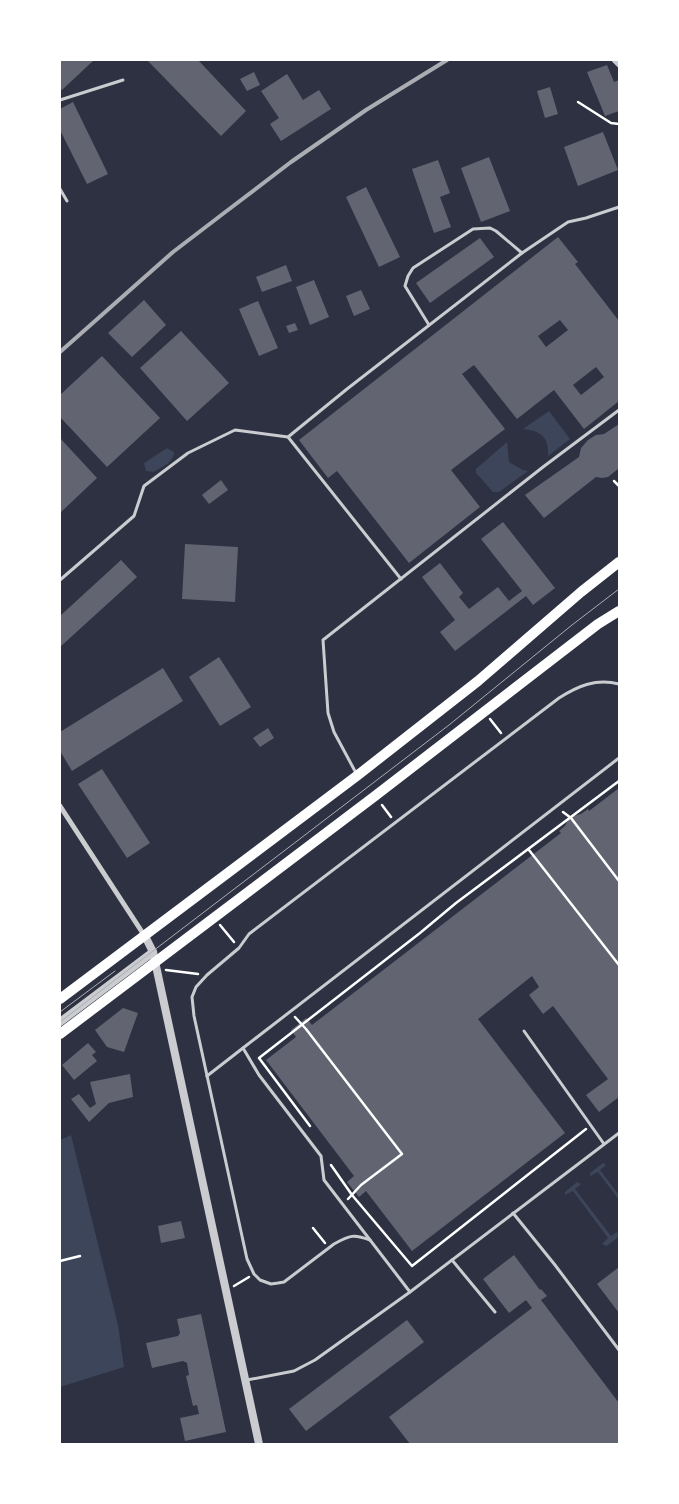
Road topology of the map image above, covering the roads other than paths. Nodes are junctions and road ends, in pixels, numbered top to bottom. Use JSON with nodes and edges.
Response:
{"nodes":[{"id":1,"x":614,"y":60,"type":"edge"},
{"id":2,"x":619,"y":65,"type":"edge"},
{"id":3,"x":123,"y":80,"type":"dead end"},
{"id":4,"x":60,"y":100,"type":"edge"},
{"id":5,"x":60,"y":189,"type":"edge"},
{"id":6,"x":66,"y":201,"type":"dead end"},
{"id":7,"x":619,"y":207,"type":"edge"},
{"id":8,"x":522,"y":253,"type":"junction"},
{"id":9,"x":429,"y":325,"type":"junction"},
{"id":10,"x":619,"y":410,"type":"edge"},
{"id":11,"x":288,"y":437,"type":"junction"},
{"id":12,"x":619,"y":562,"type":"edge"},
{"id":13,"x":401,"y":579,"type":"junction"},
{"id":14,"x":60,"y":580,"type":"edge"},
{"id":15,"x":619,"y":611,"type":"edge"},
{"id":16,"x":619,"y":684,"type":"edge"},
{"id":17,"x":619,"y":758,"type":"edge"},
{"id":18,"x":358,"y":775,"type":"junction"},
{"id":19,"x":60,"y":806,"type":"edge"},
{"id":20,"x":145,"y":936,"type":"junction"},
{"id":21,"x":154,"y":957,"type":"junction"},
{"id":22,"x":60,"y":1000,"type":"edge"},
{"id":23,"x":60,"y":1022,"type":"edge"},
{"id":24,"x":524,"y":1031,"type":"dead end"},
{"id":25,"x":60,"y":1034,"type":"edge"},
{"id":26,"x":243,"y":1048,"type":"junction"},
{"id":27,"x":207,"y":1076,"type":"junction"},
{"id":28,"x":619,"y":1133,"type":"edge"},
{"id":29,"x":604,"y":1144,"type":"junction"},
{"id":30,"x":513,"y":1214,"type":"junction"},
{"id":31,"x":370,"y":1240,"type":"junction"},
{"id":32,"x":452,"y":1260,"type":"junction"},
{"id":33,"x":410,"y":1292,"type":"junction"},
{"id":34,"x":495,"y":1312,"type":"dead end"},
{"id":35,"x":619,"y":1350,"type":"edge"},
{"id":36,"x":246,"y":1380,"type":"junction"},
{"id":37,"x":259,"y":1444,"type":"edge"}],
"edges":[{"from":1,"to":2,"type":"street"},
{"from":3,"to":4,"type":"lane"},
{"from":5,"to":6,"type":"lane"},
{"from":7,"to":8,"type":"lane"},
{"from":8,"to":9,"type":"lane"},
{"from":8,"to":9,"type":"lane"},
{"from":9,"to":11,"type":"lane"},
{"from":10,"to":13,"type":"lane"},
{"from":11,"to":13,"type":"lane"},
{"from":11,"to":14,"type":"lane"},
{"from":12,"to":18,"type":"main road"},
{"from":13,"to":18,"type":"lane"},
{"from":15,"to":21,"type":"main road"},
{"from":16,"to":27,"type":"lane"},
{"from":17,"to":26,"type":"lane"},
{"from":18,"to":20,"type":"main road"},
{"from":19,"to":20,"type":"street"},
{"from":20,"to":21,"type":"street"},
{"from":20,"to":22,"type":"main road"},
{"from":21,"to":23,"type":"street"},
{"from":21,"to":25,"type":"main road"},
{"from":21,"to":36,"type":"street"},
{"from":24,"to":29,"type":"lane"},
{"from":26,"to":27,"type":"lane"},
{"from":26,"to":31,"type":"lane"},
{"from":27,"to":31,"type":"lane"},
{"from":28,"to":29,"type":"lane"},
{"from":29,"to":30,"type":"lane"},
{"from":30,"to":32,"type":"lane"},
{"from":30,"to":35,"type":"lane"},
{"from":31,"to":33,"type":"lane"},
{"from":32,"to":33,"type":"lane"},
{"from":32,"to":34,"type":"lane"},
{"from":33,"to":36,"type":"lane"},
{"from":36,"to":37,"type":"street"}]}
